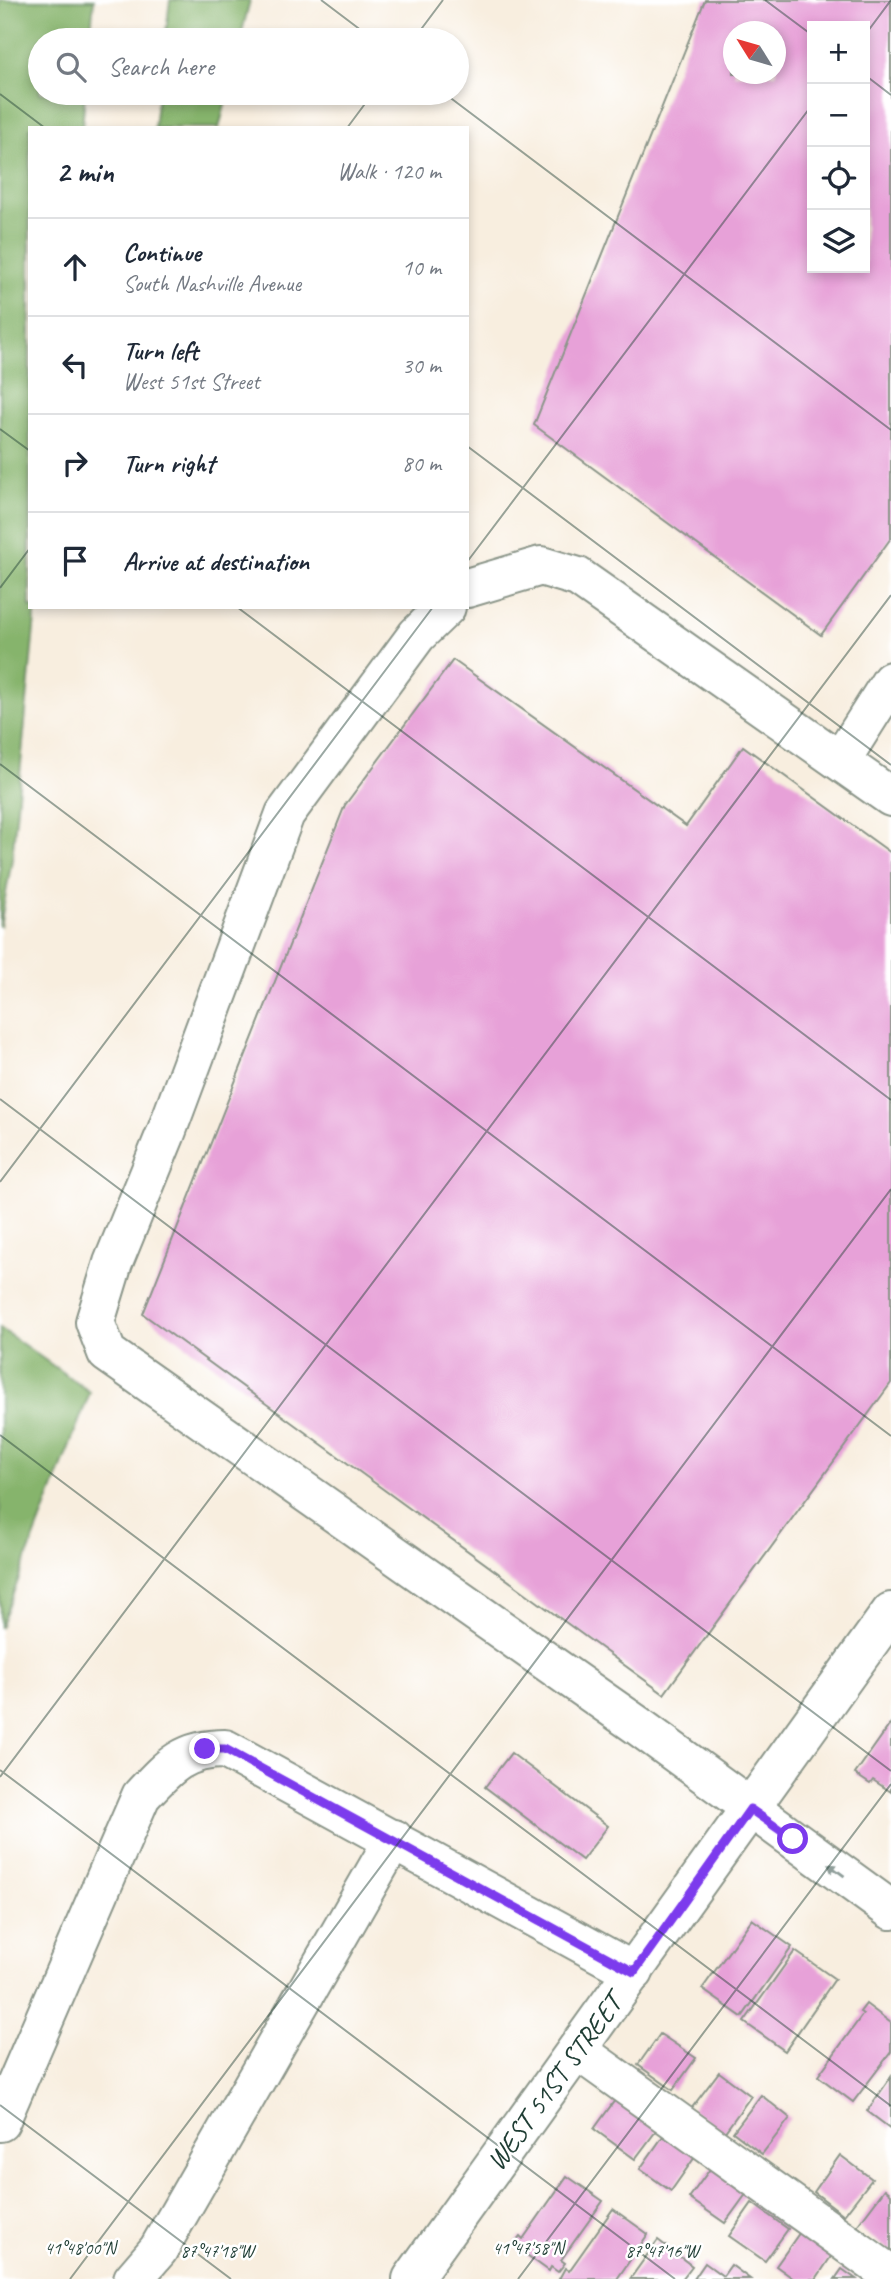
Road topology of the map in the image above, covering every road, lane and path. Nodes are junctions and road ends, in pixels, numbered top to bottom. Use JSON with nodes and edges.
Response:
{"nodes":[{"id":1,"x":469,"y":587,"type":"edge"},
{"id":2,"x":444,"y":609,"type":"edge"},
{"id":3,"x":891,"y":681,"type":"edge"},
{"id":4,"x":841,"y":760,"type":"junction"},
{"id":5,"x":891,"y":797,"type":"edge"},
{"id":6,"x":891,"y":1612,"type":"edge"},
{"id":7,"x":750,"y":1809,"type":"junction"},
{"id":8,"x":394,"y":1839,"type":"junction"},
{"id":9,"x":891,"y":1910,"type":"edge"},
{"id":10,"x":634,"y":1972,"type":"junction"},
{"id":11,"x":577,"y":2050,"type":"junction"},
{"id":12,"x":0,"y":2122,"type":"edge"},
{"id":13,"x":891,"y":2275,"type":"edge"},
{"id":14,"x":133,"y":2279,"type":"edge"},
{"id":15,"x":412,"y":2279,"type":"edge"}],
"edges":[{"from":1,"to":4,"type":"street"},
{"from":2,"to":7,"type":"street"},
{"from":3,"to":4,"type":"street"},
{"from":4,"to":5,"type":"street"},
{"from":6,"to":7,"type":"street","name":"WEST 51ST STREET"},
{"from":9,"to":7,"type":"street","one_way":true},
{"from":7,"to":10,"type":"street","name":"WEST 51ST STREET"},
{"from":8,"to":10,"type":"street"},
{"from":8,"to":12,"type":"street"},
{"from":8,"to":14,"type":"street"},
{"from":10,"to":11,"type":"street","name":"WEST 51ST STREET"},
{"from":11,"to":13,"type":"street"},
{"from":11,"to":15,"type":"street","name":"WEST 51ST STREET"}]}
